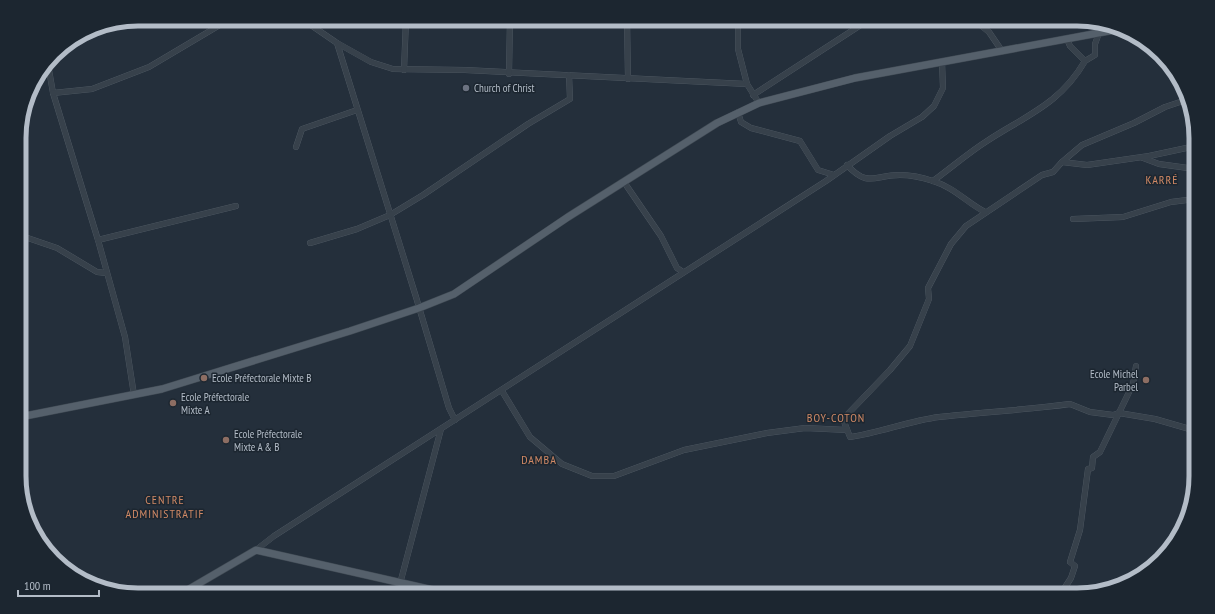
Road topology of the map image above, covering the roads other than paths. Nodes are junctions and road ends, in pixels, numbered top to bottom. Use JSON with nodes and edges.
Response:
{"nodes":[{"id":1,"x":218,"y":26,"type":"edge"},
{"id":2,"x":312,"y":26,"type":"edge"},
{"id":3,"x":406,"y":26,"type":"edge"},
{"id":4,"x":510,"y":26,"type":"edge"},
{"id":5,"x":627,"y":26,"type":"edge"},
{"id":6,"x":738,"y":26,"type":"edge"},
{"id":7,"x":859,"y":26,"type":"edge"},
{"id":8,"x":981,"y":26,"type":"edge"},
{"id":9,"x":1110,"y":31,"type":"edge"},
{"id":10,"x":1099,"y":33,"type":"junction"},
{"id":11,"x":1067,"y":39,"type":"junction"},
{"id":12,"x":337,"y":43,"type":"junction"},
{"id":13,"x":1002,"y":51,"type":"junction"},
{"id":14,"x":1085,"y":61,"type":"junction"},
{"id":15,"x":942,"y":62,"type":"junction"},
{"id":16,"x":49,"y":70,"type":"edge"},
{"id":17,"x":404,"y":70,"type":"junction"},
{"id":18,"x":509,"y":74,"type":"junction"},
{"id":19,"x":569,"y":75,"type":"junction"},
{"id":20,"x":628,"y":79,"type":"junction"},
{"id":21,"x":747,"y":84,"type":"junction"},
{"id":22,"x":53,"y":93,"type":"junction"},
{"id":23,"x":753,"y":95,"type":"junction"},
{"id":24,"x":1182,"y":101,"type":"edge"},
{"id":25,"x":759,"y":103,"type":"junction"},
{"id":26,"x":357,"y":110,"type":"junction"},
{"id":27,"x":738,"y":112,"type":"junction"},
{"id":28,"x":296,"y":147,"type":"dead end"},
{"id":29,"x":1189,"y":147,"type":"edge"},
{"id":30,"x":1142,"y":157,"type":"junction"},
{"id":31,"x":1062,"y":162,"type":"junction"},
{"id":32,"x":847,"y":165,"type":"junction"},
{"id":33,"x":1189,"y":168,"type":"edge"},
{"id":34,"x":834,"y":175,"type":"junction"},
{"id":35,"x":933,"y":181,"type":"junction"},
{"id":36,"x":624,"y":182,"type":"junction"},
{"id":37,"x":1189,"y":200,"type":"edge"},
{"id":38,"x":236,"y":206,"type":"dead end"},
{"id":39,"x":985,"y":212,"type":"junction"},
{"id":40,"x":390,"y":215,"type":"junction"},
{"id":41,"x":1073,"y":220,"type":"dead end"},
{"id":42,"x":26,"y":237,"type":"edge"},
{"id":43,"x":98,"y":240,"type":"junction"},
{"id":44,"x":310,"y":243,"type":"dead end"},
{"id":45,"x":683,"y":272,"type":"junction"},
{"id":46,"x":106,"y":273,"type":"junction"},
{"id":47,"x":419,"y":308,"type":"junction"},
{"id":48,"x":1136,"y":366,"type":"dead end"},
{"id":49,"x":502,"y":391,"type":"junction"},
{"id":50,"x":134,"y":395,"type":"junction"},
{"id":51,"x":1119,"y":413,"type":"junction"},
{"id":52,"x":26,"y":416,"type":"edge"},
{"id":53,"x":455,"y":420,"type":"junction"},
{"id":54,"x":441,"y":429,"type":"junction"},
{"id":55,"x":1189,"y":429,"type":"edge"},
{"id":56,"x":847,"y":430,"type":"junction"},
{"id":57,"x":256,"y":550,"type":"junction"},
{"id":58,"x":400,"y":581,"type":"junction"},
{"id":59,"x":191,"y":588,"type":"edge"},
{"id":60,"x":398,"y":588,"type":"edge"},
{"id":61,"x":428,"y":588,"type":"edge"},
{"id":62,"x":1065,"y":588,"type":"edge"}],
"edges":[{"from":1,"to":22,"type":"street"},
{"from":2,"to":12,"type":"street"},
{"from":3,"to":17,"type":"street"},
{"from":4,"to":18,"type":"street"},
{"from":5,"to":20,"type":"street"},
{"from":6,"to":21,"type":"street"},
{"from":7,"to":23,"type":"street"},
{"from":8,"to":13,"type":"street"},
{"from":9,"to":10,"type":"main road"},
{"from":10,"to":11,"type":"main road"},
{"from":10,"to":14,"type":"street"},
{"from":11,"to":13,"type":"main road"},
{"from":11,"to":14,"type":"street"},
{"from":12,"to":17,"type":"street"},
{"from":12,"to":26,"type":"street"},
{"from":13,"to":15,"type":"main road"},
{"from":14,"to":35,"type":"street"},
{"from":15,"to":25,"type":"main road"},
{"from":15,"to":32,"type":"street"},
{"from":16,"to":22,"type":"street"},
{"from":17,"to":18,"type":"street"},
{"from":18,"to":19,"type":"street"},
{"from":19,"to":20,"type":"street"},
{"from":19,"to":40,"type":"street"},
{"from":20,"to":21,"type":"street"},
{"from":21,"to":23,"type":"street"},
{"from":22,"to":43,"type":"street"},
{"from":23,"to":25,"type":"street"},
{"from":24,"to":31,"type":"street"},
{"from":25,"to":27,"type":"main road"},
{"from":26,"to":28,"type":"street"},
{"from":26,"to":40,"type":"street"},
{"from":27,"to":34,"type":"street"},
{"from":27,"to":36,"type":"main road"},
{"from":29,"to":30,"type":"street"},
{"from":30,"to":31,"type":"street"},
{"from":30,"to":33,"type":"street"},
{"from":31,"to":39,"type":"street"},
{"from":32,"to":34,"type":"street"},
{"from":32,"to":35,"type":"street"},
{"from":34,"to":45,"type":"street"},
{"from":35,"to":39,"type":"street"},
{"from":36,"to":45,"type":"street"},
{"from":36,"to":47,"type":"main road"},
{"from":37,"to":41,"type":"street"},
{"from":38,"to":43,"type":"street"},
{"from":39,"to":56,"type":"street"},
{"from":40,"to":44,"type":"street"},
{"from":40,"to":47,"type":"street"},
{"from":42,"to":46,"type":"street"},
{"from":43,"to":46,"type":"street"},
{"from":45,"to":49,"type":"street"},
{"from":46,"to":50,"type":"street"},
{"from":47,"to":50,"type":"main road"},
{"from":47,"to":53,"type":"street"},
{"from":48,"to":51,"type":"street"},
{"from":49,"to":53,"type":"street"},
{"from":49,"to":56,"type":"street"},
{"from":50,"to":52,"type":"main road"},
{"from":51,"to":55,"type":"street"},
{"from":51,"to":56,"type":"street"},
{"from":51,"to":62,"type":"street"},
{"from":53,"to":54,"type":"street"},
{"from":54,"to":57,"type":"street"},
{"from":54,"to":58,"type":"street"},
{"from":57,"to":58,"type":"main road"},
{"from":57,"to":59,"type":"main road"},
{"from":58,"to":60,"type":"street"},
{"from":58,"to":61,"type":"main road"}]}
